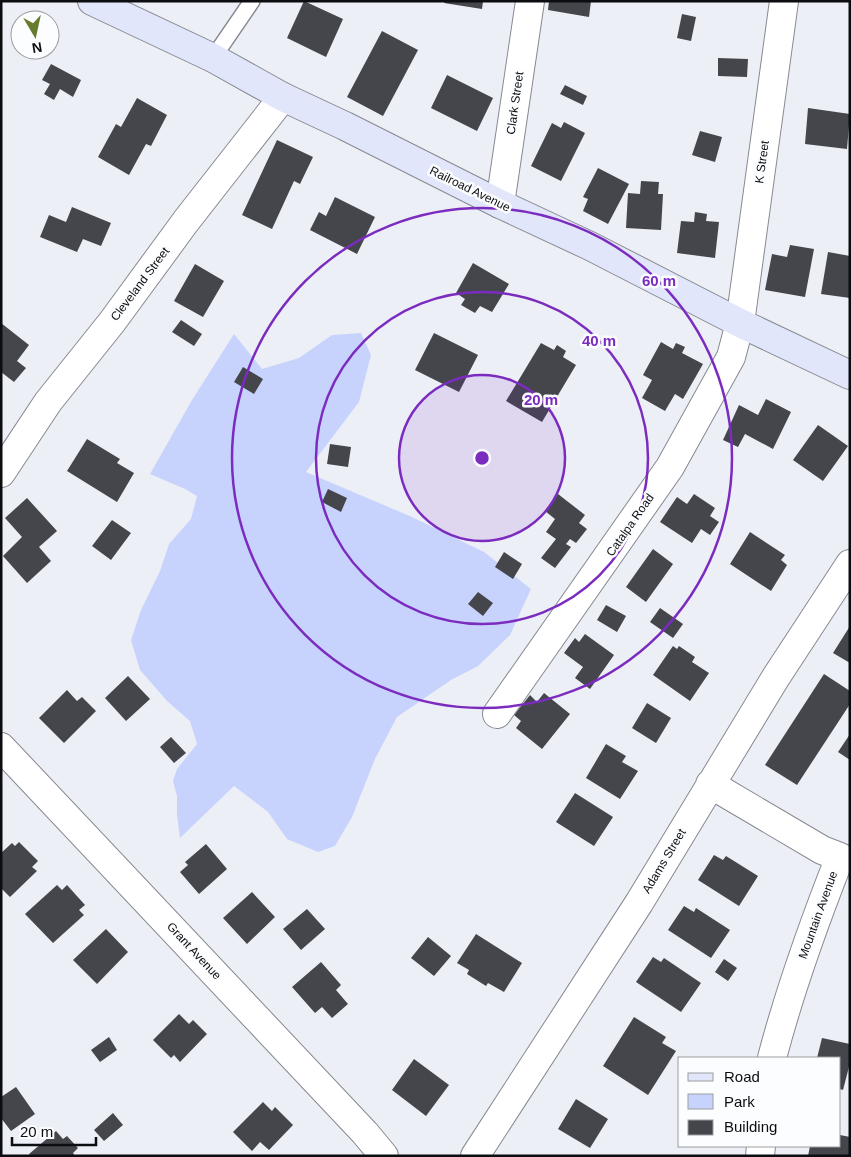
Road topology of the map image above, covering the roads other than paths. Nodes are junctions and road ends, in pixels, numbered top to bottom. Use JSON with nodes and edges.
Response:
{"nodes":[{"id":1,"x":92,"y":1,"type":"edge"},
{"id":2,"x":252,"y":1,"type":"edge"},
{"id":3,"x":530,"y":1,"type":"edge"},
{"id":4,"x":784,"y":1,"type":"edge"},
{"id":5,"x":212,"y":58,"type":"junction"},
{"id":6,"x":283,"y":97,"type":"junction"},
{"id":7,"x":500,"y":204,"type":"junction"},
{"id":8,"x":740,"y":323,"type":"junction"},
{"id":9,"x":850,"y":375,"type":"edge"},
{"id":10,"x":1,"y":473,"type":"edge"},
{"id":11,"x":850,"y":564,"type":"edge"},
{"id":12,"x":497,"y":714,"type":"dead end"},
{"id":13,"x":1,"y":747,"type":"edge"},
{"id":14,"x":710,"y":784,"type":"junction"},
{"id":15,"x":845,"y":858,"type":"edge"},
{"id":16,"x":772,"y":1057,"type":"edge"},
{"id":17,"x":384,"y":1156,"type":"edge"},
{"id":18,"x":475,"y":1156,"type":"edge"}],
"edges":[{"from":1,"to":5,"type":"street","name":"Railroad Avenue"},
{"from":2,"to":5,"type":"lane"},
{"from":3,"to":7,"type":"street","name":"Clark Street"},
{"from":4,"to":8,"type":"street","name":"K Street"},
{"from":5,"to":6,"type":"street","name":"Railroad Avenue"},
{"from":6,"to":7,"type":"street","name":"Railroad Avenue"},
{"from":6,"to":10,"type":"street","name":"Cleveland Street"},
{"from":7,"to":8,"type":"street","name":"Railroad Avenue"},
{"from":8,"to":9,"type":"street","name":"Railroad Avenue"},
{"from":8,"to":12,"type":"street","name":"Catalpa Road"},
{"from":11,"to":14,"type":"street","name":"Adams Street"},
{"from":13,"to":17,"type":"street","name":"Grant Avenue"},
{"from":14,"to":15,"type":"street","name":"Mountain Avenue"},
{"from":14,"to":18,"type":"street","name":"Adams Street"},
{"from":15,"to":16,"type":"street","name":"Mountain Avenue"}]}
